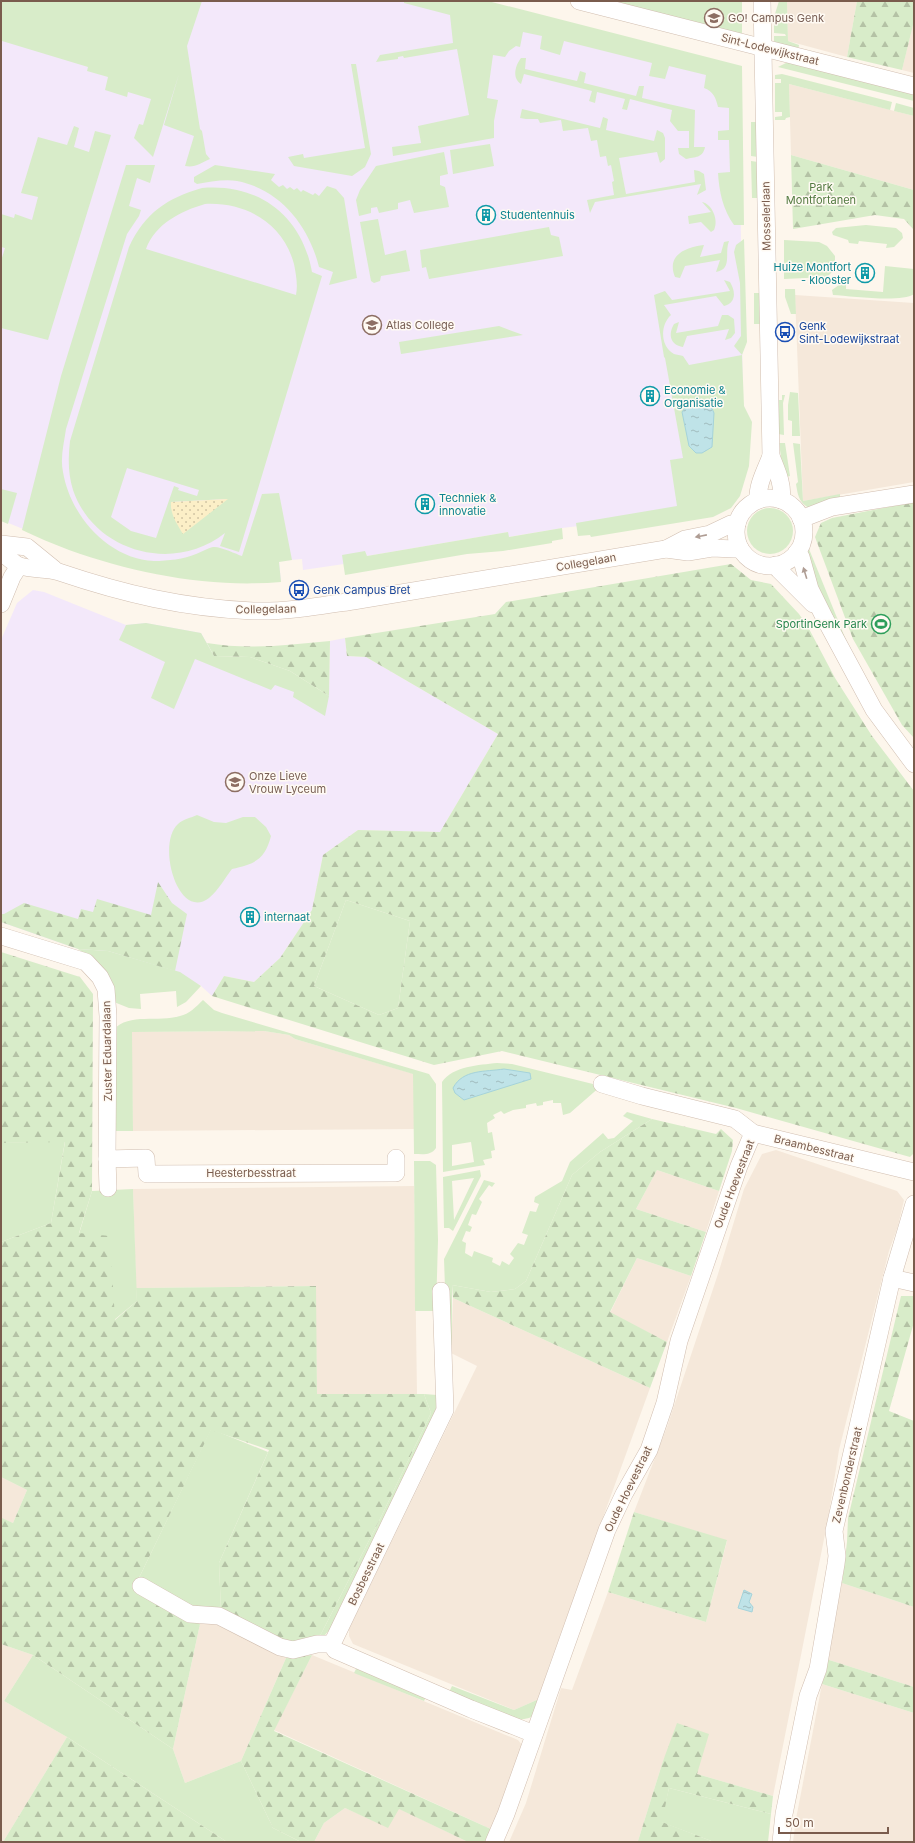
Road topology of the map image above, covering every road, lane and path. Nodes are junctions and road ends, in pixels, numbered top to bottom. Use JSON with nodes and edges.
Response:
{"nodes":[{"id":1,"x":579,"y":1,"type":"edge"},
{"id":2,"x":762,"y":1,"type":"edge"},
{"id":3,"x":763,"y":47,"type":"junction"},
{"id":4,"x":914,"y":86,"type":"edge"},
{"id":5,"x":771,"y":456,"type":"junction"},
{"id":6,"x":914,"y":494,"type":"edge"},
{"id":7,"x":758,"y":500,"type":"junction"},
{"id":8,"x":781,"y":500,"type":"junction"},
{"id":9,"x":801,"y":519,"type":"junction"},
{"id":10,"x":736,"y":524,"type":"junction"},
{"id":11,"x":1,"y":544,"type":"edge"},
{"id":12,"x":740,"y":548,"type":"junction"},
{"id":13,"x":666,"y":549,"type":"junction"},
{"id":14,"x":797,"y":552,"type":"junction"},
{"id":15,"x":19,"y":558,"type":"edge"},
{"id":16,"x":776,"y":565,"type":"junction"},
{"id":17,"x":1,"y":604,"type":"edge"},
{"id":18,"x":825,"y":619,"type":"junction"},
{"id":19,"x":914,"y":764,"type":"edge"},
{"id":20,"x":1,"y":936,"type":"edge"},
{"id":21,"x":602,"y":1084,"type":"dead end"},
{"id":22,"x":753,"y":1133,"type":"junction"},
{"id":23,"x":396,"y":1158,"type":"dead end"},
{"id":24,"x":107,"y":1159,"type":"junction"},
{"id":25,"x":914,"y":1172,"type":"edge"},
{"id":26,"x":108,"y":1188,"type":"dead end"},
{"id":27,"x":914,"y":1204,"type":"edge"},
{"id":28,"x":892,"y":1278,"type":"junction"},
{"id":29,"x":914,"y":1283,"type":"edge"},
{"id":30,"x":441,"y":1291,"type":"dead end"},
{"id":31,"x":141,"y":1586,"type":"dead end"},
{"id":32,"x":332,"y":1644,"type":"junction"},
{"id":33,"x":534,"y":1734,"type":"junction"},
{"id":34,"x":494,"y":1842,"type":"edge"},
{"id":35,"x":781,"y":1842,"type":"edge"}],
"edges":[{"from":1,"to":3,"type":"street","name":"Sint-Lodewijkstraat"},
{"from":2,"to":3,"type":"street","name":"Mosselerlaan"},
{"from":3,"to":4,"type":"street","name":"Sint-Lodewijkstraat"},
{"from":3,"to":5,"type":"street","name":"Mosselerlaan"},
{"from":5,"to":7,"type":"street","name":"Mosselerlaan"},
{"from":5,"to":8,"type":"street","name":"Mosselerlaan"},
{"from":6,"to":9,"type":"street"},
{"from":7,"to":8,"type":"street"},
{"from":7,"to":10,"type":"street"},
{"from":8,"to":9,"type":"street"},
{"from":9,"to":14,"type":"street"},
{"from":10,"to":12,"type":"street"},
{"from":10,"to":13,"type":"street","name":"Collegelaan","one_way":true},
{"from":11,"to":15,"type":"street","name":"Collegelaan"},
{"from":12,"to":13,"type":"street","name":"Collegelaan"},
{"from":12,"to":16,"type":"street"},
{"from":13,"to":15,"type":"street","name":"Collegelaan"},
{"from":14,"to":16,"type":"street"},
{"from":18,"to":14,"type":"street","one_way":true},
{"from":15,"to":17,"type":"street"},
{"from":16,"to":18,"type":"street"},
{"from":18,"to":19,"type":"street"},
{"from":20,"to":24,"type":"street","name":"Zuster Eduardalaan"},
{"from":21,"to":22,"type":"street","name":"Braambesstraat"},
{"from":22,"to":25,"type":"street","name":"Braambesstraat"},
{"from":22,"to":33,"type":"street","name":"Oude Hoevestraat"},
{"from":23,"to":24,"type":"street","name":"Heesterbesstraat"},
{"from":24,"to":26,"type":"street","name":"Zuster Eduardalaan"},
{"from":27,"to":28,"type":"street","name":"Zevenbonderstraat"},
{"from":28,"to":29,"type":"street"},
{"from":28,"to":35,"type":"street","name":"Zevenbonderstraat"},
{"from":30,"to":32,"type":"street","name":"Bosbesstraat"},
{"from":31,"to":32,"type":"street"},
{"from":32,"to":33,"type":"street"},
{"from":33,"to":34,"type":"street","name":"Oude Hoevestraat"}]}
